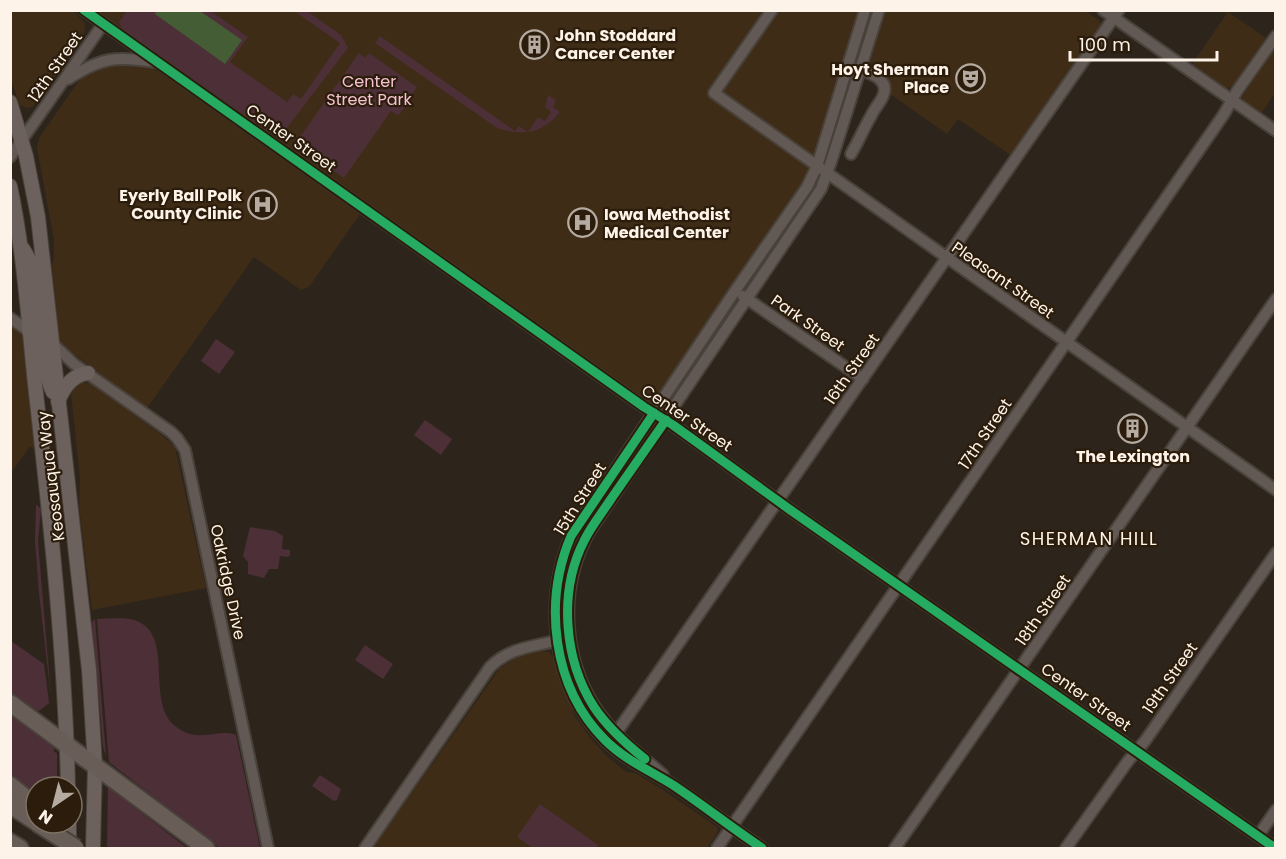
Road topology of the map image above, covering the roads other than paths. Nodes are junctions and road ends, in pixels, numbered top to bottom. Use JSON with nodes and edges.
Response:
{"nodes":[{"id":1,"x":84,"y":10,"type":"edge"},
{"id":2,"x":772,"y":10,"type":"edge"},
{"id":3,"x":865,"y":10,"type":"edge"},
{"id":4,"x":879,"y":10,"type":"edge"},
{"id":5,"x":1102,"y":10,"type":"edge"},
{"id":6,"x":1116,"y":14,"type":"edge"},
{"id":7,"x":103,"y":24,"type":"junction"},
{"id":8,"x":1275,"y":36,"type":"edge"},
{"id":9,"x":159,"y":63,"type":"junction"},
{"id":10,"x":848,"y":66,"type":"junction"},
{"id":11,"x":860,"y":70,"type":"junction"},
{"id":12,"x":63,"y":82,"type":"junction"},
{"id":13,"x":1232,"y":101,"type":"junction"},
{"id":14,"x":10,"y":102,"type":"edge"},
{"id":15,"x":1275,"y":131,"type":"edge"},
{"id":16,"x":22,"y":141,"type":"junction"},
{"id":17,"x":851,"y":154,"type":"dead end"},
{"id":18,"x":10,"y":157,"type":"edge"},
{"id":19,"x":817,"y":166,"type":"junction"},
{"id":20,"x":828,"y":174,"type":"junction"},
{"id":21,"x":10,"y":186,"type":"edge"},
{"id":22,"x":20,"y":245,"type":"junction"},
{"id":23,"x":947,"y":259,"type":"junction"},
{"id":24,"x":735,"y":291,"type":"junction"},
{"id":25,"x":747,"y":299,"type":"junction"},
{"id":26,"x":1275,"y":299,"type":"edge"},
{"id":27,"x":10,"y":318,"type":"edge"},
{"id":28,"x":30,"y":331,"type":"junction"},
{"id":29,"x":52,"y":343,"type":"junction"},
{"id":30,"x":1066,"y":343,"type":"junction"},
{"id":31,"x":88,"y":373,"type":"junction"},
{"id":32,"x":863,"y":380,"type":"junction"},
{"id":33,"x":58,"y":402,"type":"junction"},
{"id":34,"x":654,"y":413,"type":"junction"},
{"id":35,"x":666,"y":420,"type":"junction"},
{"id":36,"x":1187,"y":429,"type":"junction"},
{"id":37,"x":1275,"y":490,"type":"edge"},
{"id":38,"x":779,"y":501,"type":"junction"},
{"id":39,"x":1275,"y":553,"type":"edge"},
{"id":40,"x":899,"y":585,"type":"junction"},
{"id":41,"x":569,"y":636,"type":"junction"},
{"id":42,"x":557,"y":640,"type":"junction"},
{"id":43,"x":1020,"y":669,"type":"junction"},
{"id":44,"x":10,"y":704,"type":"edge"},
{"id":45,"x":612,"y":739,"type":"junction"},
{"id":46,"x":67,"y":745,"type":"junction"},
{"id":47,"x":1136,"y":751,"type":"junction"},
{"id":48,"x":95,"y":765,"type":"junction"},
{"id":49,"x":68,"y":775,"type":"edge"},
{"id":50,"x":10,"y":785,"type":"edge"},
{"id":51,"x":24,"y":805,"type":"edge"},
{"id":52,"x":1275,"y":810,"type":"edge"},
{"id":53,"x":732,"y":827,"type":"junction"},
{"id":54,"x":58,"y":835,"type":"edge"},
{"id":55,"x":68,"y":835,"type":"edge"},
{"id":56,"x":1258,"y":836,"type":"junction"},
{"id":57,"x":10,"y":842,"type":"edge"},
{"id":58,"x":267,"y":846,"type":"edge"},
{"id":59,"x":1069,"y":848,"type":"edge"},
{"id":60,"x":20,"y":849,"type":"edge"},
{"id":61,"x":76,"y":849,"type":"edge"},
{"id":62,"x":81,"y":849,"type":"edge"},
{"id":63,"x":93,"y":849,"type":"edge"},
{"id":64,"x":206,"y":849,"type":"edge"},
{"id":65,"x":365,"y":849,"type":"edge"},
{"id":66,"x":717,"y":849,"type":"edge"},
{"id":67,"x":762,"y":849,"type":"edge"},
{"id":68,"x":895,"y":849,"type":"edge"},
{"id":69,"x":1275,"y":849,"type":"edge"}],
"edges":[{"from":1,"to":7,"type":"street","name":"Center Street"},
{"from":2,"to":19,"type":"street","name":"Pleasant Street"},
{"from":3,"to":10,"type":"street","name":"15th Street"},
{"from":4,"to":11,"type":"street","name":"15th Street"},
{"from":5,"to":6,"type":"street"},
{"from":6,"to":13,"type":"street"},
{"from":6,"to":23,"type":"street","name":"16th Street"},
{"from":7,"to":9,"type":"street","name":"Center Street"},
{"from":7,"to":12,"type":"street","name":"12th Street"},
{"from":8,"to":13,"type":"street","name":"17th Street"},
{"from":9,"to":12,"type":"street"},
{"from":9,"to":34,"type":"street","name":"Center Street"},
{"from":10,"to":11,"type":"street"},
{"from":10,"to":19,"type":"street","name":"15th Street"},
{"from":11,"to":17,"type":"street"},
{"from":11,"to":20,"type":"street","name":"15th Street"},
{"from":12,"to":16,"type":"street","name":"12th Street"},
{"from":13,"to":15,"type":"street"},
{"from":13,"to":30,"type":"street","name":"17th Street"},
{"from":14,"to":16,"type":"main road","name":"Keosauqua Way"},
{"from":16,"to":18,"type":"street","name":"12th Street"},
{"from":16,"to":29,"type":"main road","name":"Keosauqua Way"},
{"from":19,"to":20,"type":"street","name":"Pleasant Street"},
{"from":19,"to":24,"type":"street","name":"15th Street"},
{"from":20,"to":23,"type":"street","name":"Pleasant Street"},
{"from":20,"to":25,"type":"street","name":"15th Street"},
{"from":21,"to":22,"type":"main road","name":"Keosauqua Way"},
{"from":22,"to":28,"type":"main road","name":"Keosauqua Way"},
{"from":22,"to":29,"type":"main road"},
{"from":23,"to":30,"type":"street","name":"Pleasant Street"},
{"from":23,"to":32,"type":"street","name":"16th Street"},
{"from":24,"to":25,"type":"street","name":"Park Street"},
{"from":24,"to":34,"type":"street","name":"15th Street"},
{"from":25,"to":32,"type":"street","name":"Park Street"},
{"from":25,"to":35,"type":"street","name":"15th Street"},
{"from":26,"to":36,"type":"street","name":"18th Street"},
{"from":27,"to":28,"type":"street"},
{"from":28,"to":33,"type":"main road"},
{"from":28,"to":46,"type":"main road","name":"Keosauqua Way"},
{"from":29,"to":31,"type":"street","name":"Oakridge Drive"},
{"from":29,"to":33,"type":"main road","name":"Keosauqua Way"},
{"from":30,"to":36,"type":"street","name":"Pleasant Street"},
{"from":30,"to":40,"type":"street","name":"17th Street"},
{"from":31,"to":33,"type":"main road"},
{"from":31,"to":58,"type":"street","name":"Oakridge Drive"},
{"from":32,"to":38,"type":"street","name":"16th Street"},
{"from":33,"to":48,"type":"main road","name":"Keosauqua Way"},
{"from":34,"to":35,"type":"street","name":"Center Street"},
{"from":34,"to":42,"type":"street","name":"15th Street"},
{"from":35,"to":38,"type":"street","name":"Center Street"},
{"from":35,"to":41,"type":"street","name":"15th Street"},
{"from":36,"to":37,"type":"street","name":"Pleasant Street"},
{"from":36,"to":43,"type":"street","name":"18th Street"},
{"from":38,"to":40,"type":"street","name":"Center Street"},
{"from":38,"to":45,"type":"street","name":"16th Street"},
{"from":39,"to":47,"type":"street","name":"19th Street"},
{"from":40,"to":43,"type":"street","name":"Center Street"},
{"from":40,"to":53,"type":"street","name":"17th Street"},
{"from":41,"to":42,"type":"street"},
{"from":41,"to":45,"type":"street","name":"15th Street"},
{"from":42,"to":45,"type":"street","name":"15th Street"},
{"from":42,"to":65,"type":"street"},
{"from":43,"to":47,"type":"street","name":"Center Street"},
{"from":43,"to":68,"type":"street","name":"18th Street"},
{"from":44,"to":46,"type":"highway"},
{"from":45,"to":53,"type":"street"},
{"from":46,"to":48,"type":"highway"},
{"from":46,"to":49,"type":"main road","name":"Keosauqua Way"},
{"from":47,"to":56,"type":"street","name":"Center Street"},
{"from":47,"to":59,"type":"street","name":"19th Street"},
{"from":48,"to":63,"type":"main road","name":"Keosauqua Way"},
{"from":48,"to":64,"type":"highway"},
{"from":50,"to":51,"type":"highway"},
{"from":52,"to":56,"type":"street"},
{"from":53,"to":66,"type":"street","name":"17th Street"},
{"from":53,"to":67,"type":"street"},
{"from":54,"to":61,"type":"highway","bridge":true},
{"from":55,"to":62,"type":"highway"},
{"from":56,"to":69,"type":"street","name":"Center Street"},
{"from":57,"to":60,"type":"highway"}]}
